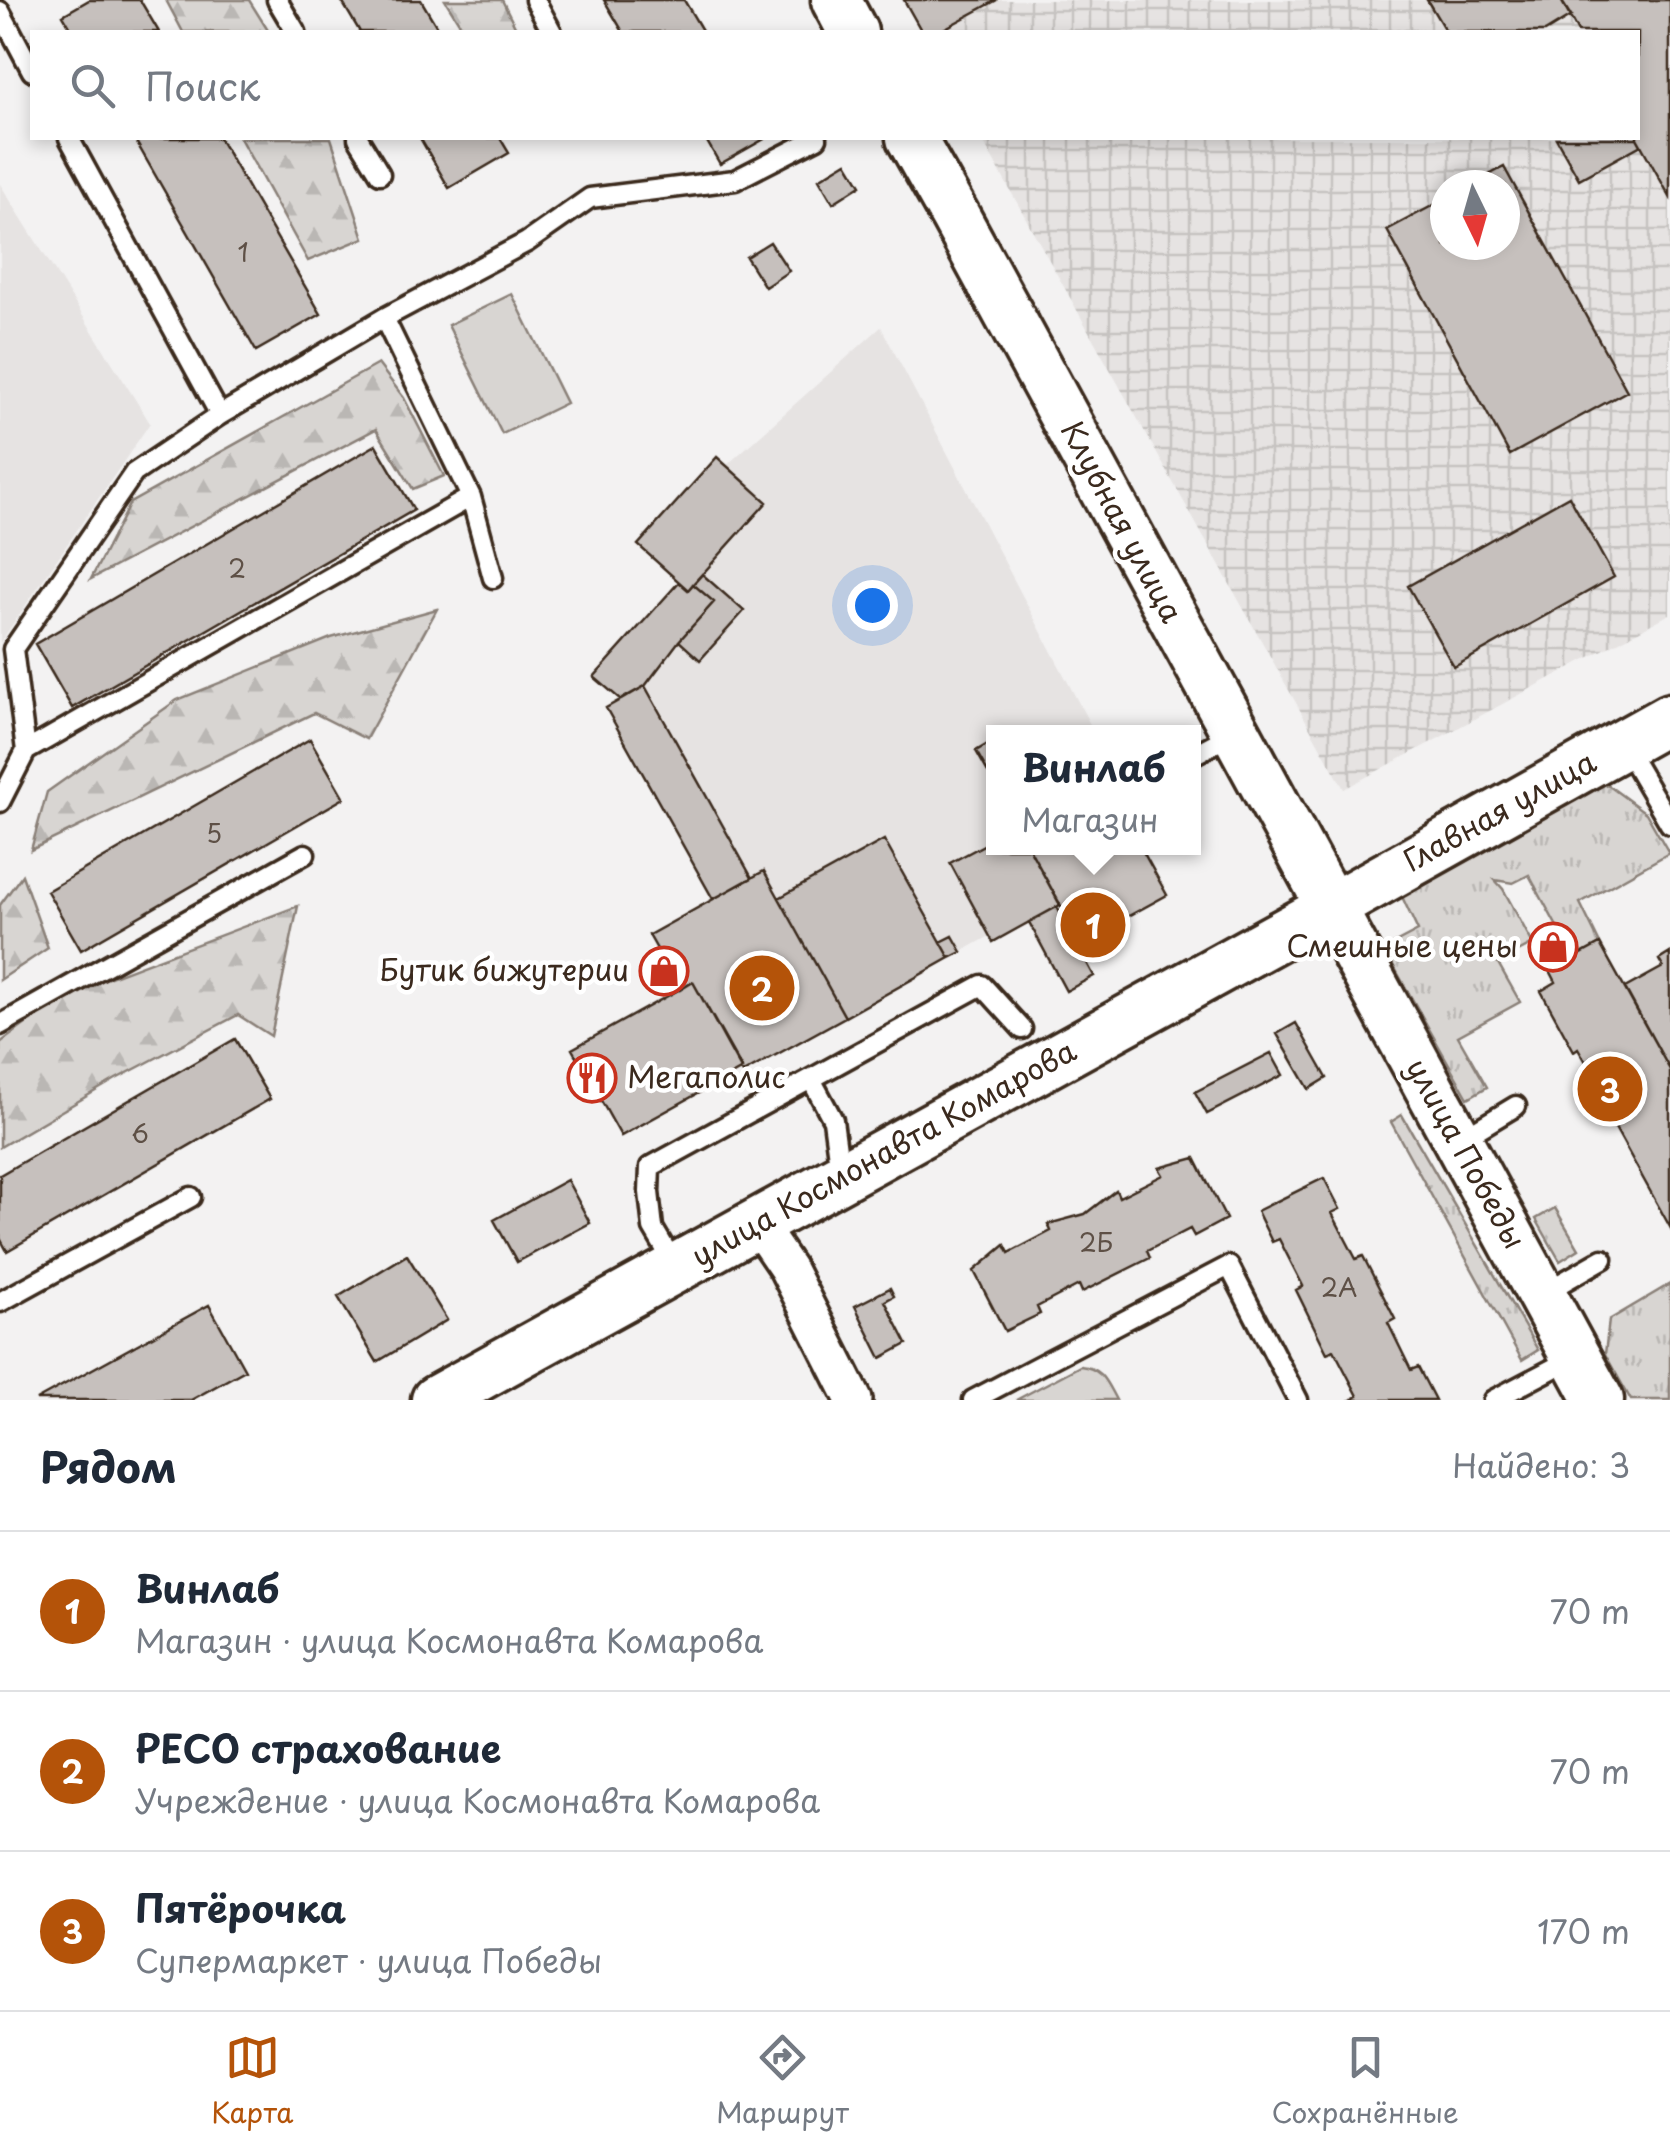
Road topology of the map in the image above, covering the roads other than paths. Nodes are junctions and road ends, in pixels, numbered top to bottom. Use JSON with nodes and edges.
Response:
{"nodes":[{"id":1,"x":278,"y":0,"type":"edge"},
{"id":2,"x":535,"y":0,"type":"edge"},
{"id":3,"x":836,"y":0,"type":"edge"},
{"id":4,"x":0,"y":11,"type":"edge"},
{"id":5,"x":295,"y":30,"type":"edge"},
{"id":6,"x":551,"y":30,"type":"edge"},
{"id":7,"x":852,"y":30,"type":"edge"},
{"id":8,"x":30,"y":67,"type":"edge"},
{"id":9,"x":70,"y":140,"type":"edge"},
{"id":10,"x":359,"y":140,"type":"edge"},
{"id":11,"x":813,"y":140,"type":"edge"},
{"id":12,"x":911,"y":140,"type":"edge"},
{"id":13,"x":380,"y":174,"type":"dead end"},
{"id":14,"x":384,"y":318,"type":"junction"},
{"id":15,"x":220,"y":415,"type":"junction"},
{"id":16,"x":472,"y":497,"type":"junction"},
{"id":17,"x":493,"y":578,"type":"dead end"},
{"id":18,"x":7,"y":653,"type":"edge"},
{"id":19,"x":1670,"y":718,"type":"edge"},
{"id":20,"x":1235,"y":733,"type":"junction"},
{"id":21,"x":1623,"y":744,"type":"junction"},
{"id":22,"x":26,"y":751,"type":"junction"},
{"id":23,"x":1201,"y":752,"type":"edge"},
{"id":24,"x":0,"y":802,"type":"edge"},
{"id":25,"x":1670,"y":824,"type":"edge"},
{"id":26,"x":305,"y":854,"type":"dead end"},
{"id":27,"x":1332,"y":907,"type":"junction"},
{"id":28,"x":0,"y":1024,"type":"edge"},
{"id":29,"x":1022,"y":1028,"type":"dead end"},
{"id":30,"x":811,"y":1079,"type":"junction"},
{"id":31,"x":1516,"y":1106,"type":"dead end"},
{"id":32,"x":1458,"y":1141,"type":"junction"},
{"id":33,"x":840,"y":1178,"type":"junction"},
{"id":34,"x":191,"y":1197,"type":"dead end"},
{"id":35,"x":757,"y":1224,"type":"junction"},
{"id":36,"x":1602,"y":1259,"type":"dead end"},
{"id":37,"x":676,"y":1268,"type":"junction"},
{"id":38,"x":1541,"y":1294,"type":"junction"},
{"id":39,"x":0,"y":1302,"type":"edge"},
{"id":40,"x":1576,"y":1357,"type":"junction"},
{"id":41,"x":436,"y":1400,"type":"edge"},
{"id":42,"x":854,"y":1400,"type":"edge"},
{"id":43,"x":973,"y":1400,"type":"edge"},
{"id":44,"x":1298,"y":1400,"type":"edge"},
{"id":45,"x":1493,"y":1400,"type":"edge"},
{"id":46,"x":1599,"y":1400,"type":"edge"}],
"edges":[{"from":1,"to":5,"type":"lane"},
{"from":2,"to":6,"type":"lane"},
{"from":3,"to":7,"type":"street"},
{"from":4,"to":8,"type":"lane"},
{"from":9,"to":15,"type":"lane"},
{"from":10,"to":13,"type":"lane"},
{"from":11,"to":14,"type":"lane"},
{"from":12,"to":20,"type":"street","name":"Клубная улица"},
{"from":14,"to":15,"type":"lane"},
{"from":14,"to":16,"type":"lane"},
{"from":15,"to":18,"type":"lane"},
{"from":16,"to":17,"type":"lane"},
{"from":16,"to":22,"type":"lane"},
{"from":18,"to":22,"type":"lane"},
{"from":19,"to":21,"type":"street","name":"Главная улица"},
{"from":20,"to":23,"type":"lane"},
{"from":20,"to":27,"type":"street","name":"Клубная улица"},
{"from":21,"to":25,"type":"lane"},
{"from":21,"to":27,"type":"street","name":"Главная улица"},
{"from":22,"to":24,"type":"lane"},
{"from":26,"to":28,"type":"lane"},
{"from":27,"to":32,"type":"street","name":"улица Победы"},
{"from":27,"to":33,"type":"street","name":"улица Космонавта Комарова"},
{"from":29,"to":30,"type":"lane"},
{"from":30,"to":33,"type":"lane"},
{"from":30,"to":37,"type":"lane"},
{"from":31,"to":32,"type":"lane"},
{"from":32,"to":38,"type":"street","name":"улица Победы"},
{"from":33,"to":35,"type":"street","name":"улица Космонавта Комарова"},
{"from":34,"to":39,"type":"lane"},
{"from":35,"to":37,"type":"street","name":"улица Космонавта Комарова"},
{"from":35,"to":42,"type":"street"},
{"from":36,"to":38,"type":"lane"},
{"from":37,"to":41,"type":"street","name":"улица Космонавта Комарова"},
{"from":38,"to":40,"type":"street","name":"улица Победы"},
{"from":40,"to":45,"type":"lane"},
{"from":40,"to":46,"type":"street","name":"улица Победы"},
{"from":43,"to":44,"type":"lane"}]}
